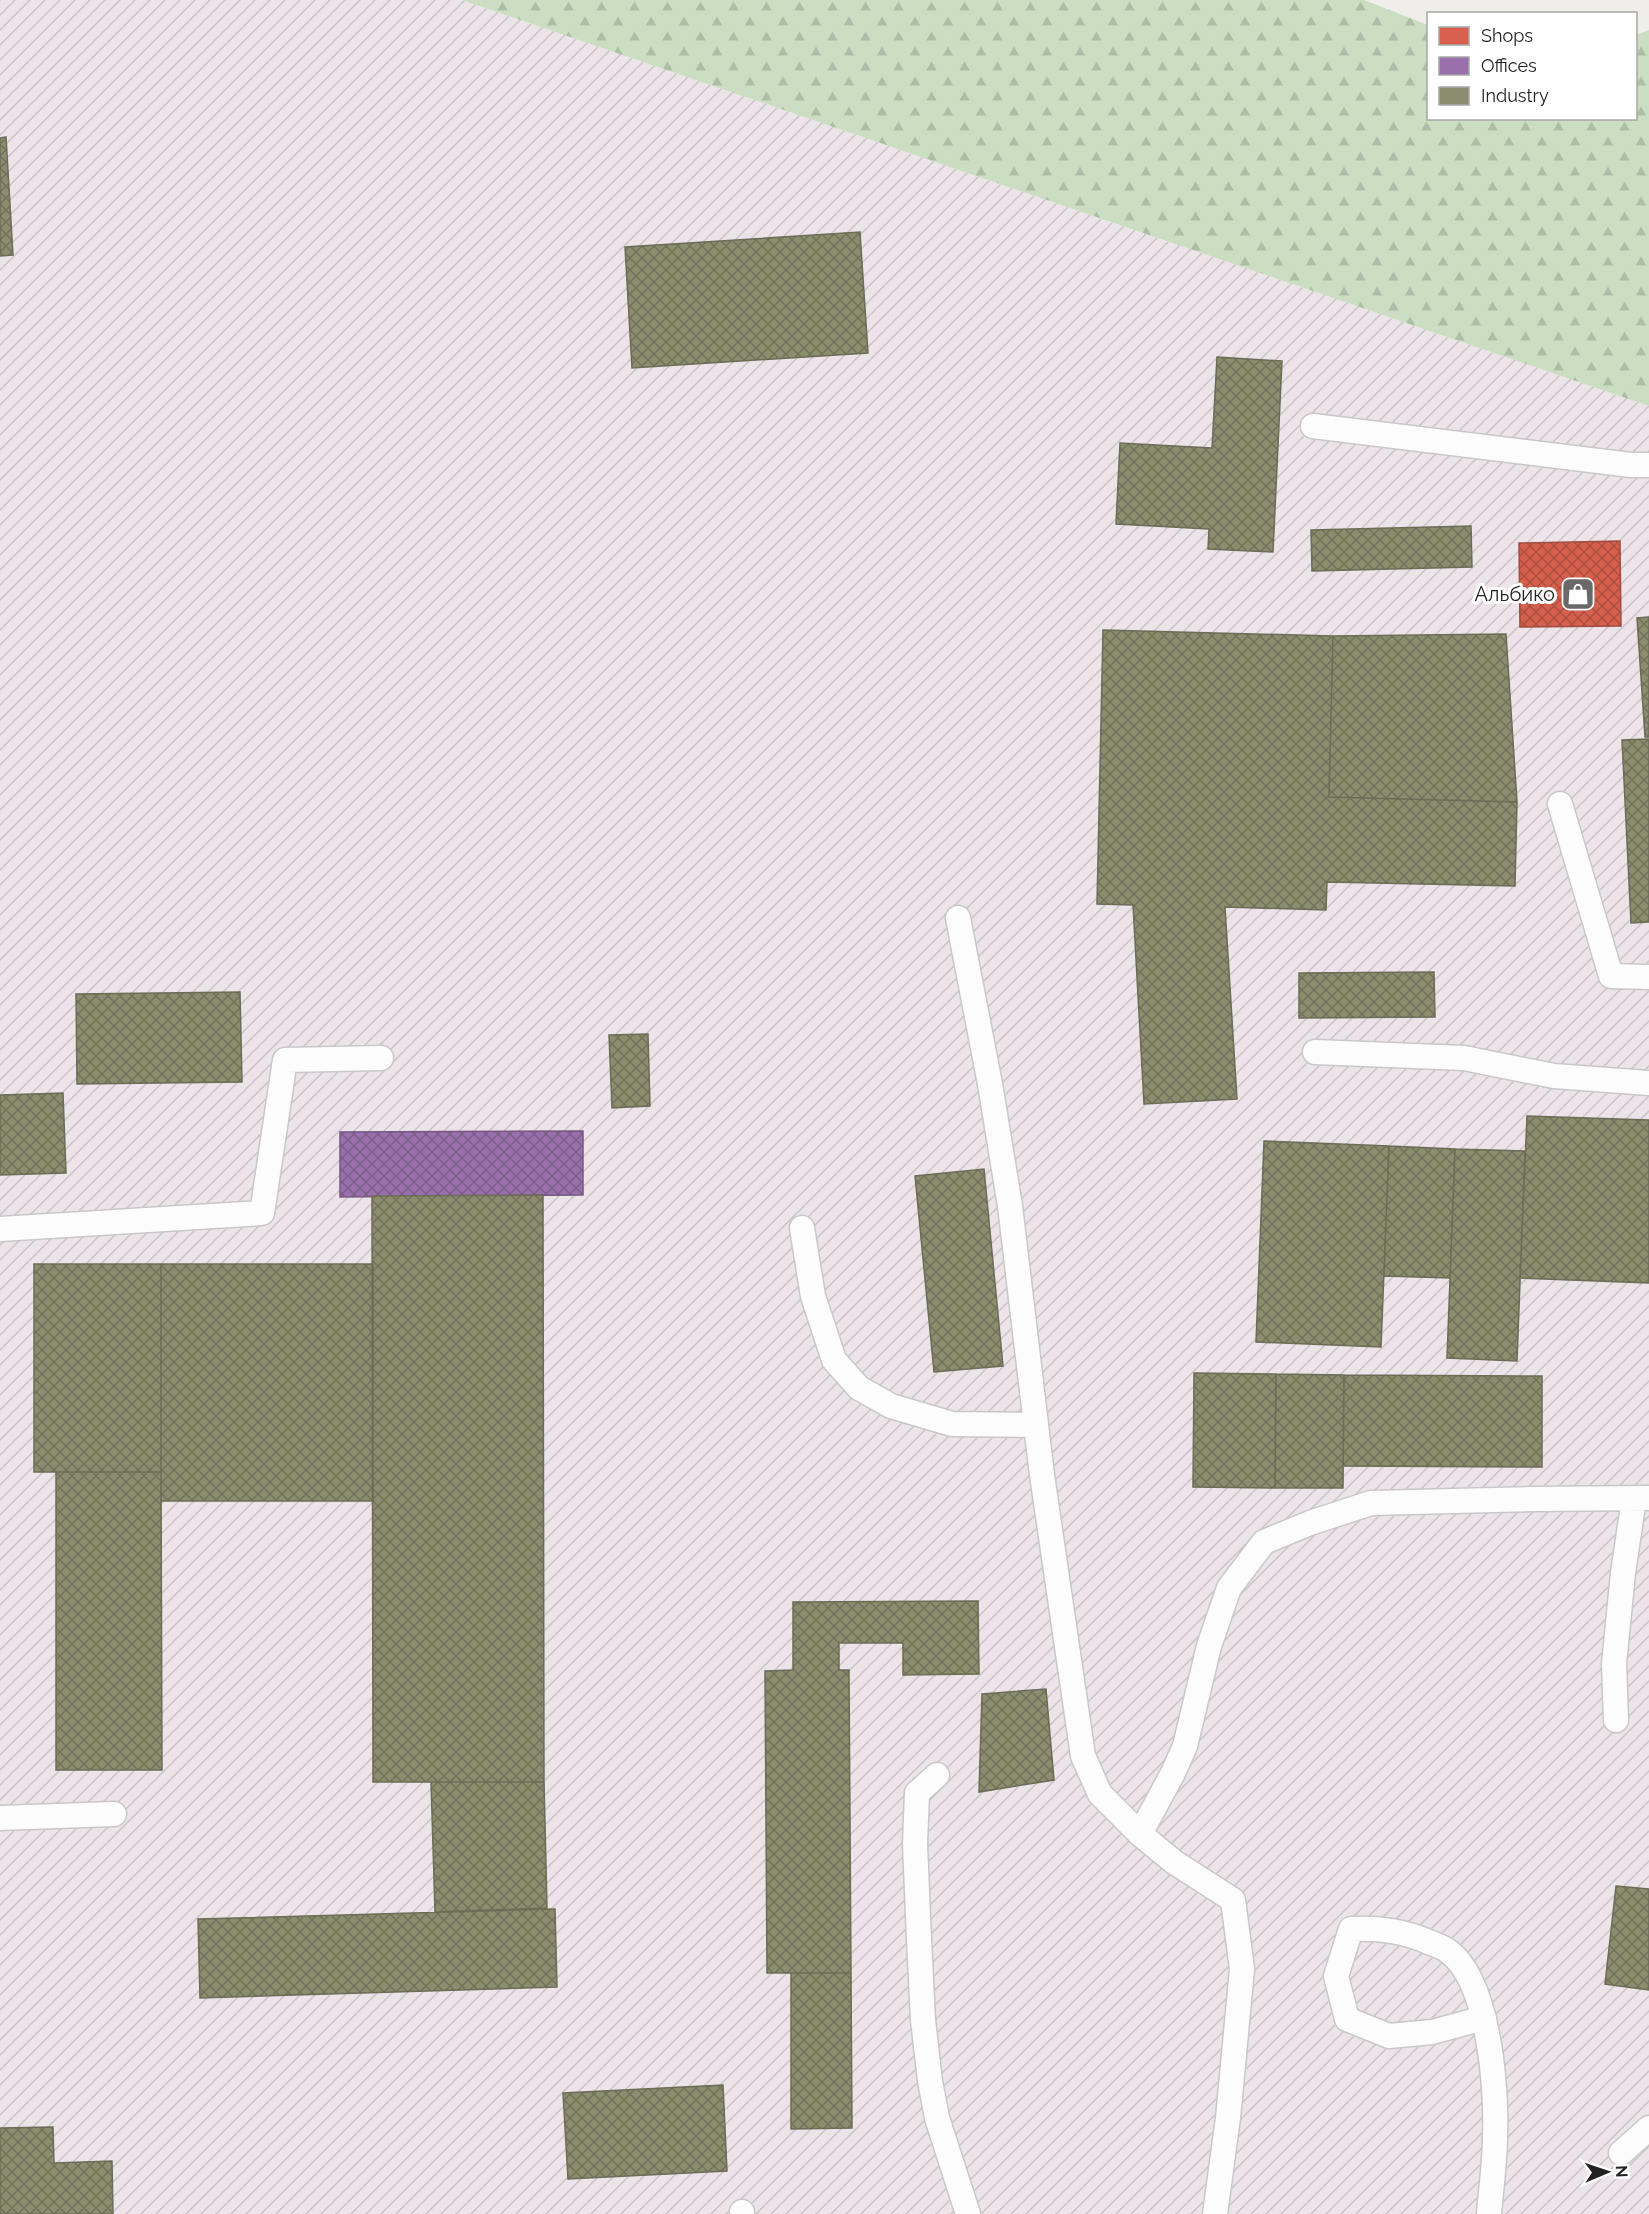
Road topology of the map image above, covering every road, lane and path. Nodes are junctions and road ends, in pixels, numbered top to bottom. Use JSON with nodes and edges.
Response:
{"nodes":[{"id":1,"x":1314,"y":426,"type":"dead end"},
{"id":2,"x":1649,"y":465,"type":"edge"},
{"id":3,"x":1560,"y":804,"type":"dead end"},
{"id":4,"x":958,"y":918,"type":"dead end"},
{"id":5,"x":1649,"y":977,"type":"edge"},
{"id":6,"x":1315,"y":1052,"type":"dead end"},
{"id":7,"x":381,"y":1058,"type":"dead end"},
{"id":8,"x":1649,"y":1083,"type":"edge"},
{"id":9,"x":802,"y":1228,"type":"dead end"},
{"id":10,"x":0,"y":1229,"type":"edge"},
{"id":11,"x":1036,"y":1425,"type":"junction"},
{"id":12,"x":1642,"y":1499,"type":"edge"},
{"id":13,"x":1616,"y":1720,"type":"dead end"},
{"id":14,"x":937,"y":1775,"type":"dead end"},
{"id":15,"x":114,"y":1814,"type":"dead end"},
{"id":16,"x":0,"y":1818,"type":"edge"},
{"id":17,"x":1140,"y":1834,"type":"junction"},
{"id":18,"x":1484,"y":2018,"type":"junction"},
{"id":19,"x":1649,"y":2128,"type":"edge"},
{"id":20,"x":1620,"y":2153,"type":"dead end"},
{"id":21,"x":968,"y":2214,"type":"edge"},
{"id":22,"x":1215,"y":2214,"type":"edge"},
{"id":23,"x":1489,"y":2214,"type":"edge"}],
"edges":[{"from":1,"to":2,"type":"lane"},
{"from":3,"to":5,"type":"lane"},
{"from":4,"to":11,"type":"lane"},
{"from":6,"to":8,"type":"lane"},
{"from":7,"to":10,"type":"lane"},
{"from":9,"to":11,"type":"lane"},
{"from":11,"to":17,"type":"lane"},
{"from":12,"to":13,"type":"lane"},
{"from":12,"to":17,"type":"lane"},
{"from":14,"to":21,"type":"lane"},
{"from":15,"to":16,"type":"lane"},
{"from":17,"to":22,"type":"lane"},
{"from":18,"to":18,"type":"lane"},
{"from":18,"to":23,"type":"lane"},
{"from":19,"to":20,"type":"lane"}]}
